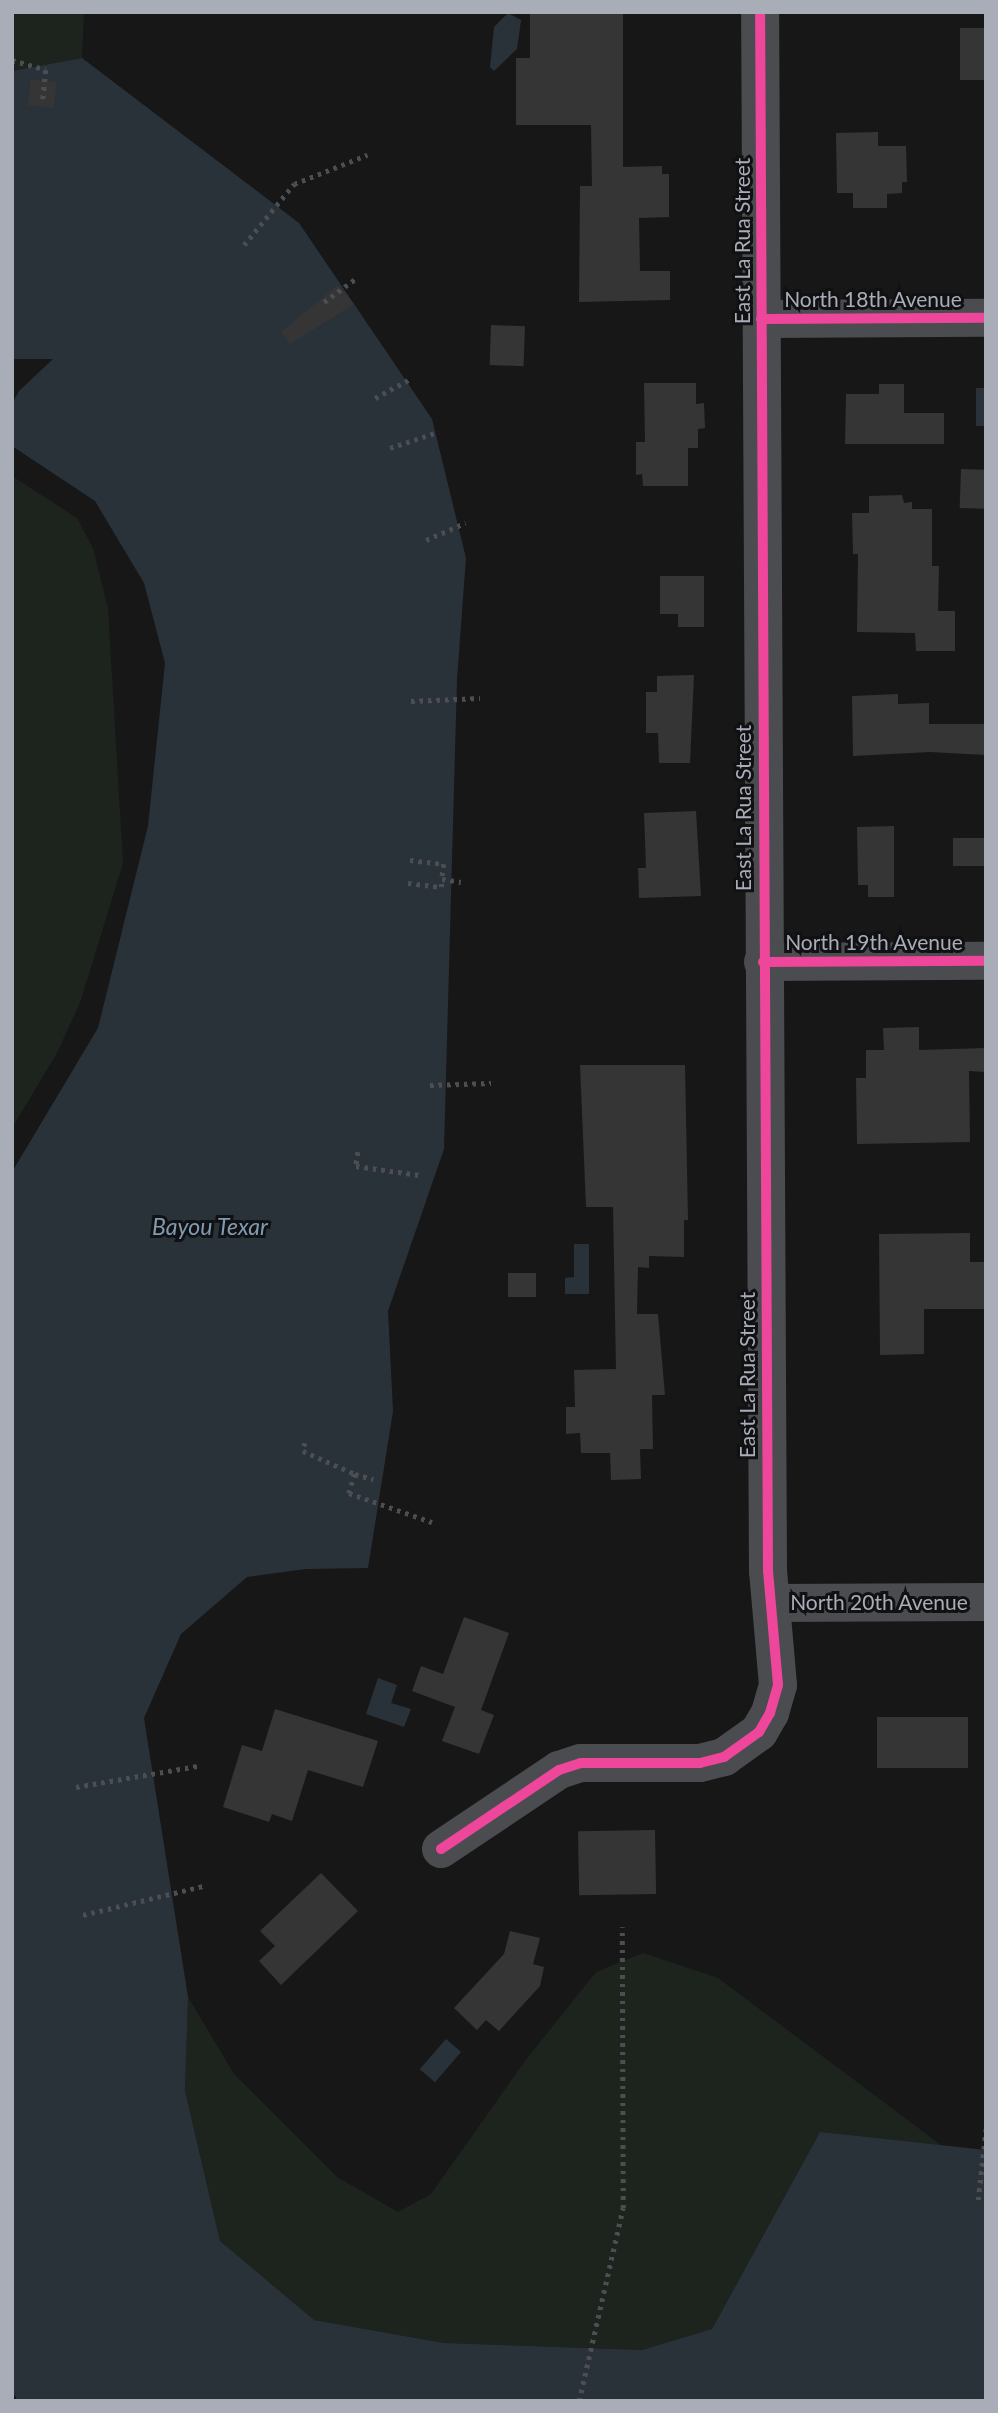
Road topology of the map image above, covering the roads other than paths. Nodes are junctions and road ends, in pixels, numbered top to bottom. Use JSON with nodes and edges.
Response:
{"nodes":[{"id":1,"x":760,"y":12,"type":"edge"},
{"id":2,"x":986,"y":318,"type":"edge"},
{"id":3,"x":761,"y":319,"type":"junction"},
{"id":4,"x":986,"y":961,"type":"edge"},
{"id":5,"x":763,"y":962,"type":"junction"},
{"id":6,"x":986,"y":1602,"type":"edge"},
{"id":7,"x":772,"y":1603,"type":"junction"},
{"id":8,"x":440,"y":1849,"type":"dead end"}],
"edges":[{"from":1,"to":3,"type":"street","name":"East La Rua Street"},
{"from":2,"to":3,"type":"street","name":"North 18th Avenue"},
{"from":3,"to":5,"type":"street","name":"East La Rua Street"},
{"from":4,"to":5,"type":"street","name":"North 19th Avenue"},
{"from":5,"to":7,"type":"street","name":"East La Rua Street"},
{"from":6,"to":7,"type":"street","name":"North 20th Avenue"},
{"from":7,"to":8,"type":"street","name":"East La Rua Street"}]}
